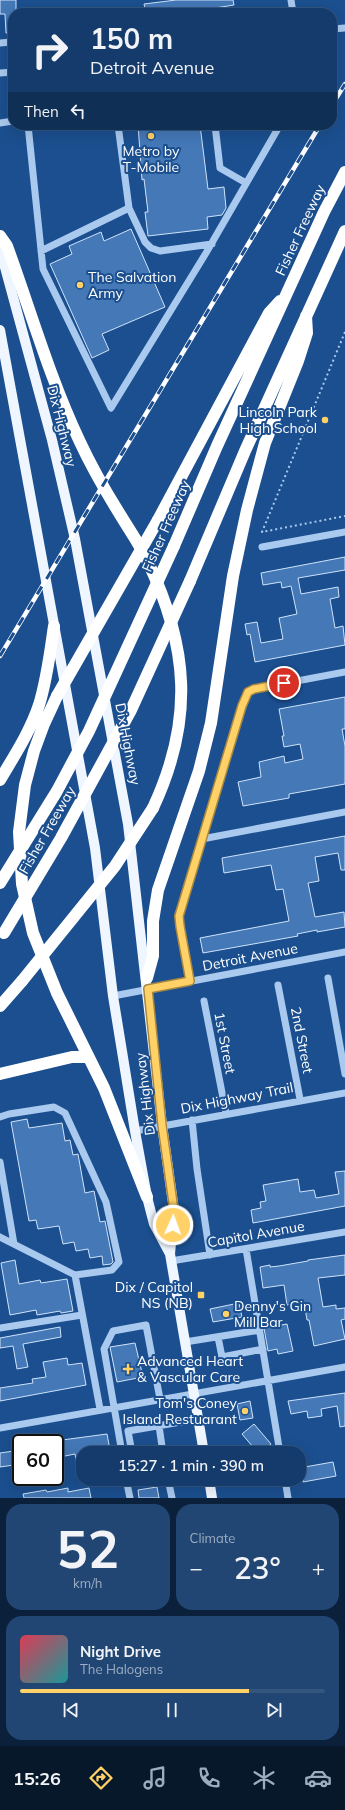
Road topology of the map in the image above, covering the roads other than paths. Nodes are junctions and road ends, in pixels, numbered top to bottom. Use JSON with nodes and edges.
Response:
{"nodes":[{"id":1,"x":29,"y":130,"type":"edge"},
{"id":2,"x":119,"y":130,"type":"edge"},
{"id":3,"x":216,"y":130,"type":"edge"},
{"id":4,"x":277,"y":130,"type":"edge"},
{"id":5,"x":345,"y":172,"type":"edge"},
{"id":6,"x":246,"y":183,"type":"junction"},
{"id":7,"x":129,"y":208,"type":"junction"},
{"id":8,"x":345,"y":231,"type":"edge"},
{"id":9,"x":0,"y":236,"type":"edge"},
{"id":10,"x":212,"y":244,"type":"junction"},
{"id":11,"x":0,"y":249,"type":"edge"},
{"id":12,"x":41,"y":251,"type":"junction"},
{"id":13,"x":287,"y":294,"type":"junction"},
{"id":14,"x":306,"y":316,"type":"junction"},
{"id":15,"x":0,"y":330,"type":"edge"},
{"id":16,"x":345,"y":532,"type":"edge"},
{"id":17,"x":262,"y":547,"type":"dead end"},
{"id":18,"x":54,"y":626,"type":"junction"},
{"id":19,"x":345,"y":672,"type":"edge"},
{"id":20,"x":0,"y":780,"type":"edge"},
{"id":21,"x":345,"y":812,"type":"edge"},
{"id":22,"x":202,"y":839,"type":"junction"},
{"id":23,"x":0,"y":883,"type":"edge"},
{"id":24,"x":2,"y":936,"type":"edge"},
{"id":25,"x":345,"y":952,"type":"edge"},
{"id":26,"x":328,"y":978,"type":"dead end"},
{"id":27,"x":190,"y":981,"type":"junction"},
{"id":28,"x":147,"y":984,"type":"junction"},
{"id":29,"x":278,"y":985,"type":"dead end"},
{"id":30,"x":113,"y":996,"type":"junction"},
{"id":31,"x":204,"y":1001,"type":"dead end"},
{"id":32,"x":0,"y":1006,"type":"edge"},
{"id":33,"x":88,"y":1057,"type":"junction"},
{"id":34,"x":0,"y":1074,"type":"edge"},
{"id":35,"x":345,"y":1074,"type":"edge"},
{"id":36,"x":345,"y":1092,"type":"edge"},
{"id":37,"x":300,"y":1100,"type":"junction"},
{"id":38,"x":226,"y":1114,"type":"junction"},
{"id":39,"x":0,"y":1117,"type":"edge"},
{"id":40,"x":192,"y":1120,"type":"junction"},
{"id":41,"x":162,"y":1125,"type":"junction"},
{"id":42,"x":135,"y":1131,"type":"junction"},
{"id":43,"x":0,"y":1162,"type":"edge"},
{"id":44,"x":147,"y":1197,"type":"junction"},
{"id":45,"x":345,"y":1232,"type":"edge"},
{"id":46,"x":0,"y":1237,"type":"edge"},
{"id":47,"x":14,"y":1244,"type":"junction"},
{"id":48,"x":246,"y":1249,"type":"junction"},
{"id":49,"x":210,"y":1255,"type":"junction"},
{"id":50,"x":170,"y":1257,"type":"junction"},
{"id":51,"x":75,"y":1275,"type":"junction"},
{"id":52,"x":82,"y":1316,"type":"junction"},
{"id":53,"x":0,"y":1328,"type":"edge"},
{"id":54,"x":260,"y":1330,"type":"junction"},
{"id":55,"x":218,"y":1337,"type":"junction"},
{"id":56,"x":185,"y":1342,"type":"junction"},
{"id":57,"x":263,"y":1350,"type":"junction"},
{"id":58,"x":345,"y":1367,"type":"edge"},
{"id":59,"x":268,"y":1380,"type":"junction"},
{"id":60,"x":194,"y":1392,"type":"junction"},
{"id":61,"x":160,"y":1399,"type":"junction"},
{"id":62,"x":114,"y":1408,"type":"junction"},
{"id":63,"x":100,"y":1409,"type":"junction"},
{"id":64,"x":198,"y":1418,"type":"junction"},
{"id":65,"x":159,"y":1426,"type":"junction"},
{"id":66,"x":0,"y":1428,"type":"edge"},
{"id":67,"x":121,"y":1446,"type":"edge"},
{"id":68,"x":131,"y":1446,"type":"edge"},
{"id":69,"x":162,"y":1446,"type":"edge"},
{"id":70,"x":203,"y":1446,"type":"edge"},
{"id":71,"x":279,"y":1446,"type":"edge"},
{"id":72,"x":127,"y":1486,"type":"edge"},
{"id":73,"x":169,"y":1486,"type":"edge"},
{"id":74,"x":209,"y":1486,"type":"edge"},
{"id":75,"x":286,"y":1486,"type":"edge"},
{"id":76,"x":130,"y":1498,"type":"edge"},
{"id":77,"x":172,"y":1498,"type":"edge"},
{"id":78,"x":212,"y":1498,"type":"edge"},
{"id":79,"x":288,"y":1498,"type":"edge"}],
"edges":[{"from":1,"to":12,"type":"street"},
{"from":2,"to":7,"type":"street"},
{"from":3,"to":6,"type":"street"},
{"from":4,"to":6,"type":"street"},
{"from":5,"to":13,"type":"highway","name":"Fisher Freeway"},
{"from":6,"to":10,"type":"street"},
{"from":7,"to":10,"type":"street"},
{"from":7,"to":12,"type":"street"},
{"from":8,"to":14,"type":"highway","name":"Fisher Freeway"},
{"from":9,"to":32,"type":"highway","bridge":true},
{"from":10,"to":12,"type":"street"},
{"from":11,"to":28,"type":"main road","name":"Dix Highway"},
{"from":13,"to":23,"type":"highway","name":"Fisher Freeway","bridge":true},
{"from":13,"to":33,"type":"highway","bridge":true},
{"from":14,"to":24,"type":"highway","name":"Fisher Freeway","bridge":true},
{"from":14,"to":28,"type":"highway"},
{"from":15,"to":18,"type":"main road","name":"Dix Highway"},
{"from":16,"to":17,"type":"street"},
{"from":18,"to":20,"type":"highway"},
{"from":18,"to":30,"type":"main road","name":"Dix Highway"},
{"from":19,"to":22,"type":"street"},
{"from":21,"to":22,"type":"street"},
{"from":22,"to":27,"type":"street"},
{"from":25,"to":27,"type":"street","name":"Detroit Avenue"},
{"from":26,"to":35,"type":"street"},
{"from":27,"to":28,"type":"street","name":"Detroit Avenue"},
{"from":28,"to":30,"type":"street","name":"Detroit Avenue"},
{"from":28,"to":41,"type":"main road","name":"Dix Highway"},
{"from":29,"to":37,"type":"street","name":"2nd Street"},
{"from":30,"to":42,"type":"main road","name":"Dix Highway"},
{"from":31,"to":38,"type":"street","name":"1st Street"},
{"from":33,"to":34,"type":"highway"},
{"from":33,"to":44,"type":"highway"},
{"from":36,"to":37,"type":"street","name":"Dix Highway Trail"},
{"from":37,"to":38,"type":"street","name":"Dix Highway Trail"},
{"from":38,"to":40,"type":"street","name":"Dix Highway Trail"},
{"from":39,"to":51,"type":"street"},
{"from":40,"to":41,"type":"street","name":"Dix Highway Trail"},
{"from":40,"to":49,"type":"street"},
{"from":41,"to":42,"type":"street","name":"Dix Highway Trail"},
{"from":41,"to":50,"type":"main road","name":"Dix Highway"},
{"from":42,"to":44,"type":"main road","name":"Dix Highway"},
{"from":43,"to":47,"type":"street"},
{"from":44,"to":50,"type":"main road","name":"Dix Highway"},
{"from":45,"to":48,"type":"street","name":"Capitol Avenue"},
{"from":46,"to":47,"type":"street"},
{"from":47,"to":51,"type":"street"},
{"from":48,"to":49,"type":"street","name":"Capitol Avenue"},
{"from":48,"to":54,"type":"street"},
{"from":49,"to":50,"type":"street","name":"Capitol Avenue"},
{"from":50,"to":56,"type":"main road","name":"Dix Highway"},
{"from":51,"to":52,"type":"street"},
{"from":52,"to":53,"type":"street"},
{"from":52,"to":63,"type":"street"},
{"from":54,"to":55,"type":"street"},
{"from":54,"to":57,"type":"street"},
{"from":55,"to":56,"type":"street"},
{"from":55,"to":57,"type":"street"},
{"from":56,"to":60,"type":"main road","name":"Dix Highway"},
{"from":57,"to":59,"type":"street"},
{"from":58,"to":59,"type":"street"},
{"from":59,"to":60,"type":"street"},
{"from":59,"to":71,"type":"street"},
{"from":60,"to":61,"type":"street"},
{"from":60,"to":64,"type":"main road","name":"Dix Highway"},
{"from":61,"to":62,"type":"street"},
{"from":61,"to":62,"type":"street"},
{"from":62,"to":63,"type":"street"},
{"from":62,"to":67,"type":"street"},
{"from":63,"to":66,"type":"street"},
{"from":64,"to":65,"type":"street"},
{"from":64,"to":70,"type":"main road","name":"Dix Highway"},
{"from":65,"to":68,"type":"street"},
{"from":65,"to":69,"type":"street"},
{"from":72,"to":76,"type":"street"},
{"from":73,"to":77,"type":"street"},
{"from":74,"to":78,"type":"main road"},
{"from":75,"to":79,"type":"street"}]}
